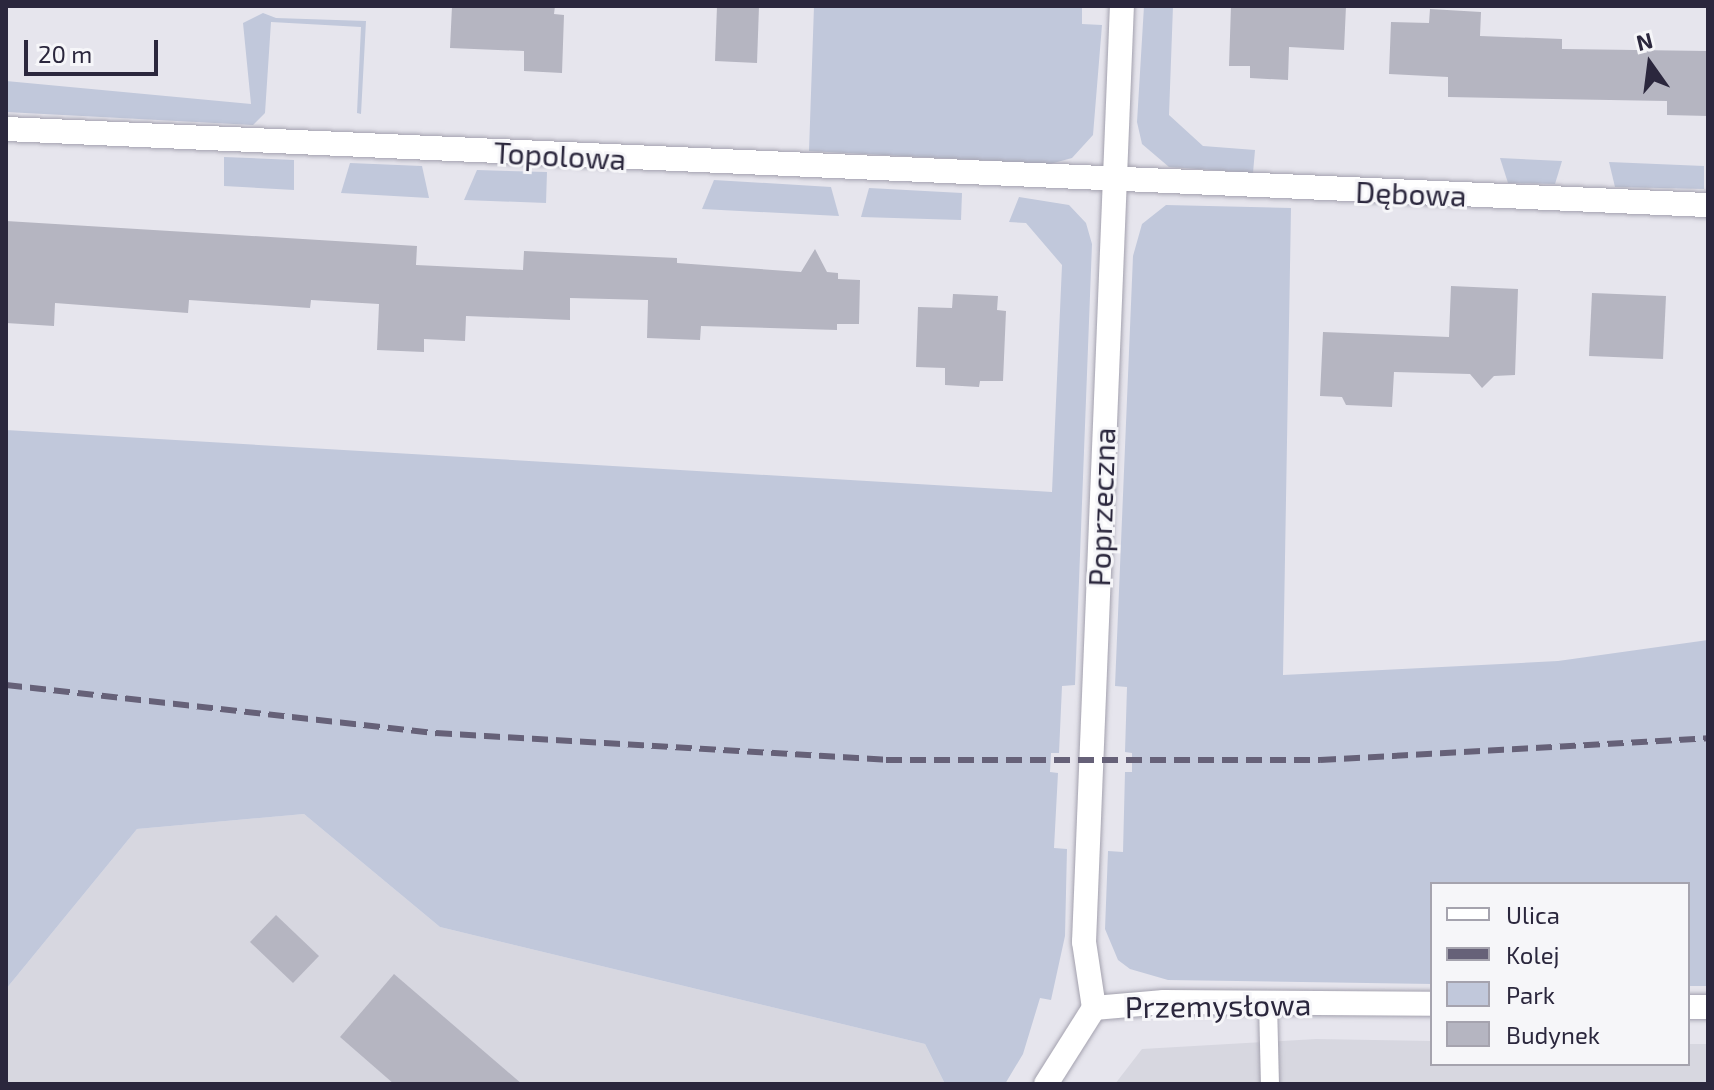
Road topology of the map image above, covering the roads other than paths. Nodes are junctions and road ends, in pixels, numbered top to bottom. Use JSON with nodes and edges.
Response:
{"nodes":[{"id":1,"x":1122,"y":6,"type":"edge"},
{"id":2,"x":6,"y":129,"type":"edge"},
{"id":3,"x":1113,"y":181,"type":"junction"},
{"id":4,"x":1708,"y":205,"type":"edge"},
{"id":5,"x":1268,"y":1003,"type":"junction"},
{"id":6,"x":1430,"y":1004,"type":"edge"},
{"id":7,"x":1094,"y":1008,"type":"junction"},
{"id":8,"x":1046,"y":1084,"type":"edge"},
{"id":9,"x":1270,"y":1084,"type":"edge"}],
"edges":[{"from":1,"to":3,"type":"street","name":"Poprzeczna"},
{"from":2,"to":3,"type":"street","name":"Topolowa"},
{"from":3,"to":4,"type":"street","name":"Dębowa"},
{"from":3,"to":7,"type":"street","name":"Poprzeczna"},
{"from":5,"to":6,"type":"street","name":"Przemysłowa"},
{"from":5,"to":7,"type":"street","name":"Przemysłowa"},
{"from":5,"to":9,"type":"lane"},
{"from":7,"to":8,"type":"street","name":"Przemysłowa"}]}
